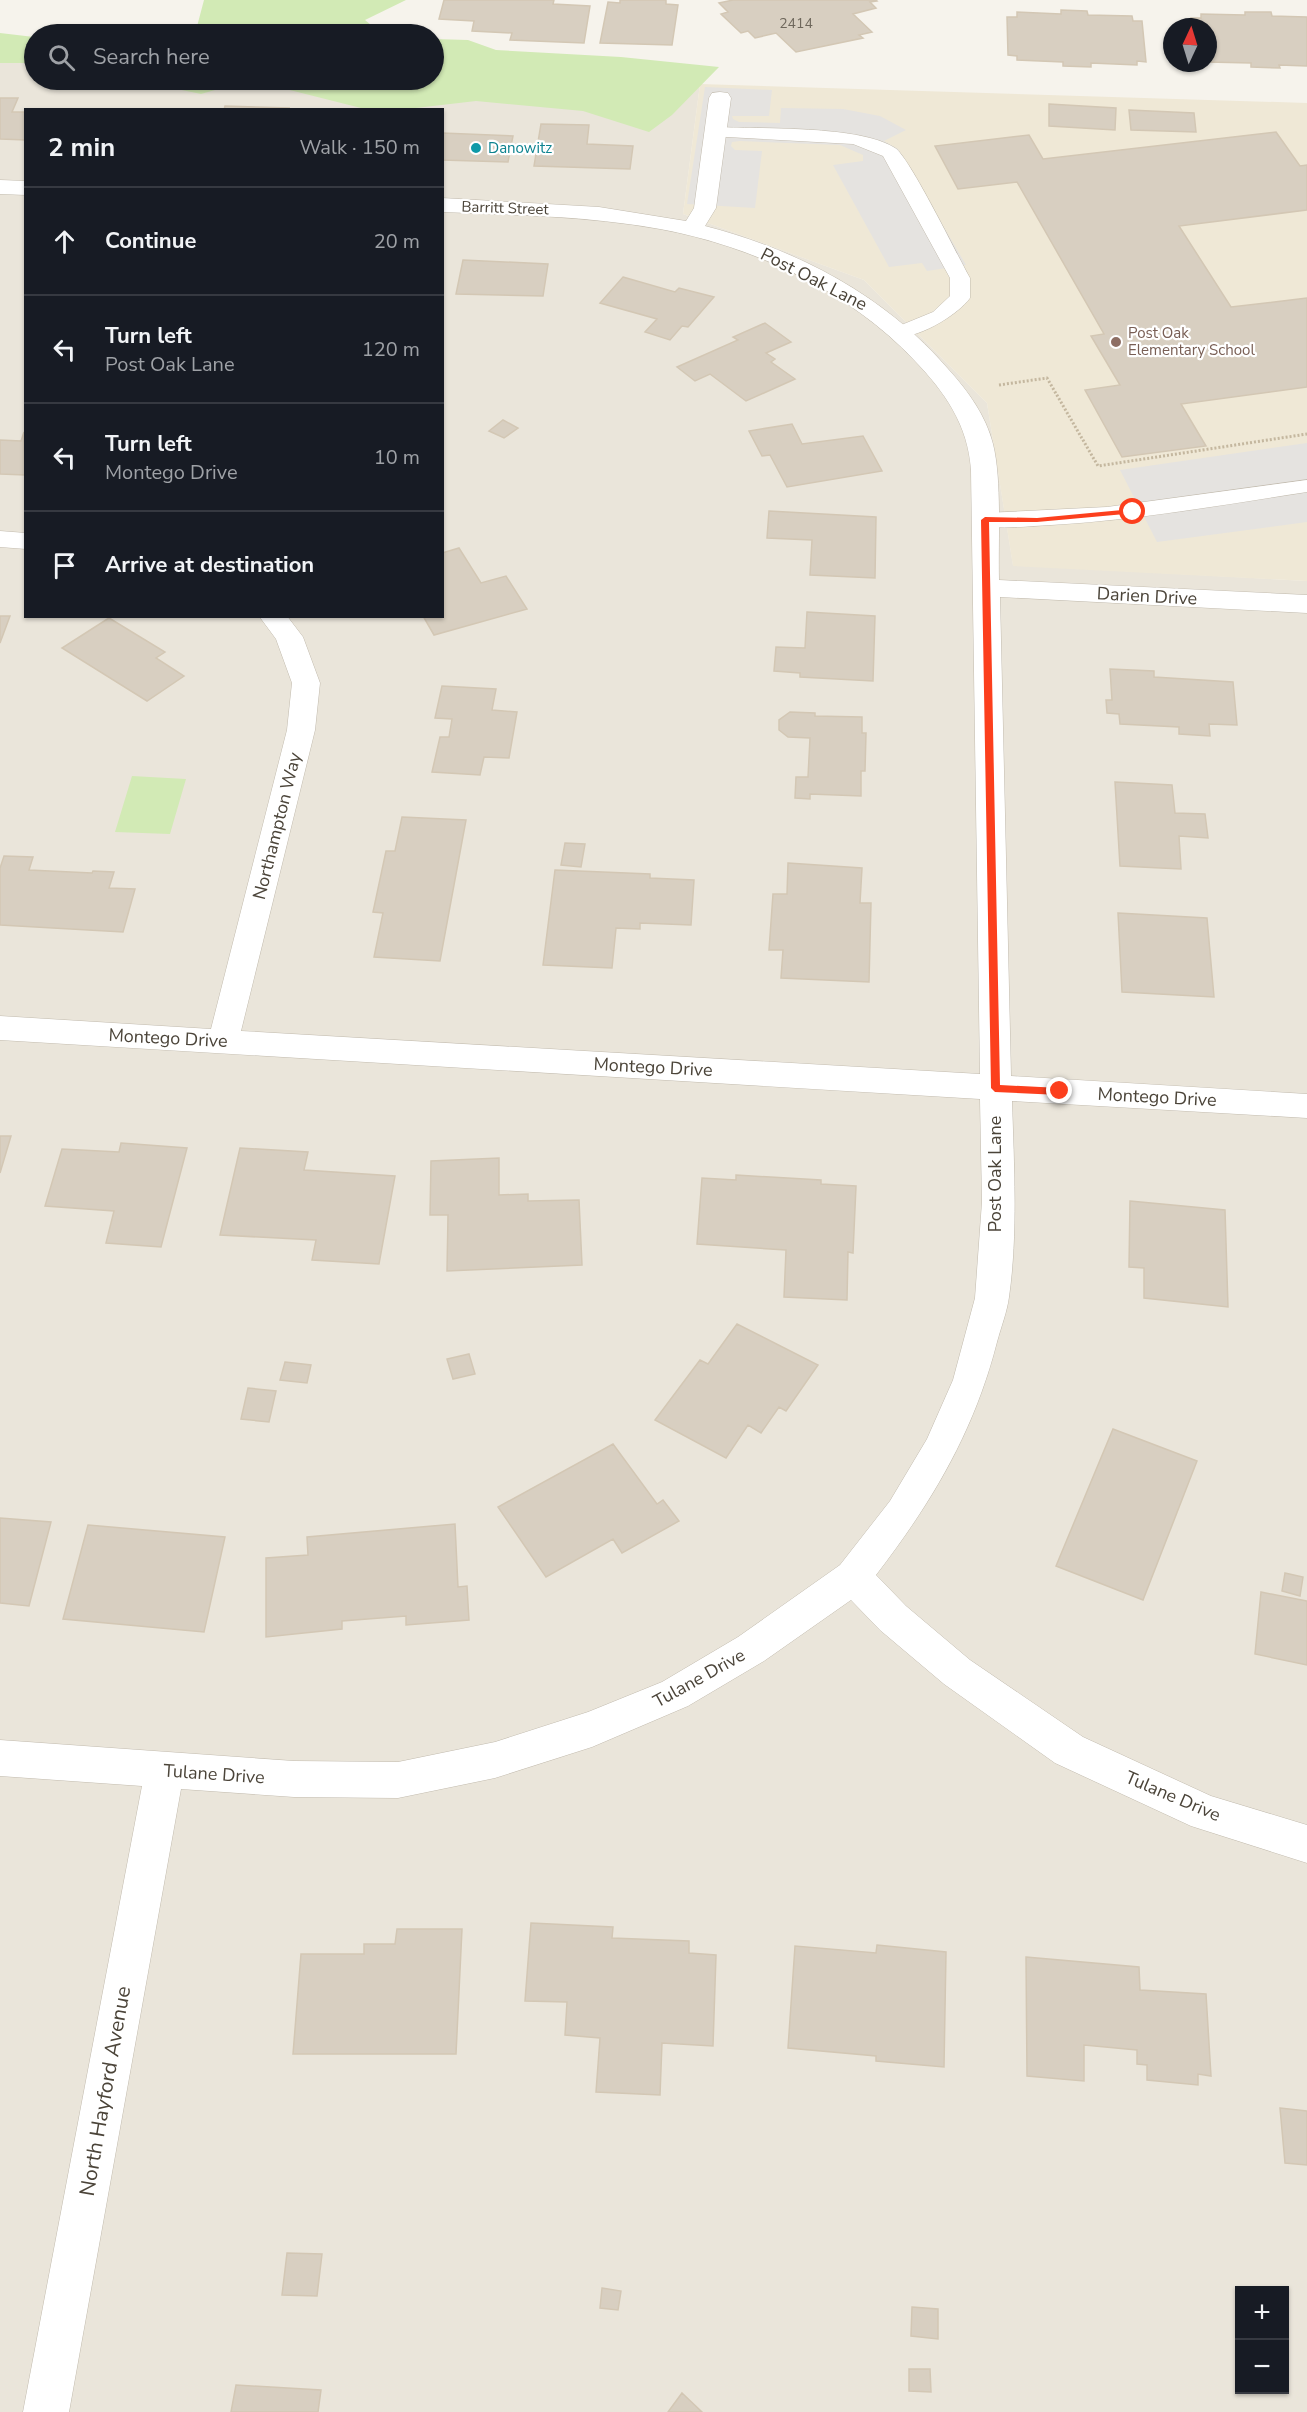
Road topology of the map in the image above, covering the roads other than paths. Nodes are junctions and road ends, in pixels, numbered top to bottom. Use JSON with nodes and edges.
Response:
{"nodes":[{"id":1,"x":720,"y":98,"type":"dead end"},
{"id":2,"x":715,"y":132,"type":"junction"},
{"id":3,"x":0,"y":187,"type":"edge"},
{"id":4,"x":24,"y":188,"type":"edge"},
{"id":5,"x":444,"y":205,"type":"edge"},
{"id":6,"x":567,"y":210,"type":"joint"},
{"id":7,"x":692,"y":229,"type":"junction"},
{"id":8,"x":901,"y":332,"type":"junction"},
{"id":9,"x":1307,"y":486,"type":"edge"},
{"id":10,"x":985,"y":520,"type":"junction"},
{"id":11,"x":0,"y":539,"type":"edge"},
{"id":12,"x":24,"y":541,"type":"edge"},
{"id":13,"x":987,"y":588,"type":"junction"},
{"id":14,"x":1307,"y":604,"type":"edge"},
{"id":15,"x":274,"y":618,"type":"edge"},
{"id":16,"x":0,"y":1028,"type":"edge"},
{"id":17,"x":223,"y":1041,"type":"junction"},
{"id":18,"x":995,"y":1088,"type":"junction"},
{"id":19,"x":1307,"y":1106,"type":"edge"},
{"id":20,"x":853,"y":1577,"type":"junction"},
{"id":21,"x":0,"y":1758,"type":"edge"},
{"id":22,"x":165,"y":1770,"type":"junction"},
{"id":23,"x":1307,"y":1844,"type":"edge"},
{"id":24,"x":46,"y":2412,"type":"edge"}],
"edges":[{"from":1,"to":2,"type":"street"},
{"from":2,"to":7,"type":"street"},
{"from":2,"to":8,"type":"lane"},
{"from":3,"to":4,"type":"street"},
{"from":5,"to":6,"type":"street","name":"Barritt Street"},
{"from":6,"to":7,"type":"street","name":"Post Oak Lane"},
{"from":7,"to":8,"type":"street","name":"Post Oak Lane"},
{"from":8,"to":10,"type":"street","name":"Post Oak Lane"},
{"from":9,"to":10,"type":"lane"},
{"from":10,"to":13,"type":"street","name":"Post Oak Lane"},
{"from":11,"to":12,"type":"street"},
{"from":13,"to":14,"type":"street","name":"Darien Drive"},
{"from":13,"to":18,"type":"street","name":"Post Oak Lane"},
{"from":15,"to":17,"type":"street","name":"Northampton Way"},
{"from":16,"to":17,"type":"street","name":"Montego Drive"},
{"from":17,"to":18,"type":"street","name":"Montego Drive"},
{"from":18,"to":19,"type":"street","name":"Montego Drive"},
{"from":18,"to":20,"type":"street","name":"Post Oak Lane"},
{"from":20,"to":22,"type":"street","name":"Tulane Drive"},
{"from":20,"to":23,"type":"street","name":"Tulane Drive"},
{"from":21,"to":22,"type":"street","name":"Tulane Drive"},
{"from":22,"to":24,"type":"street","name":"North Hayford Avenue"}]}
